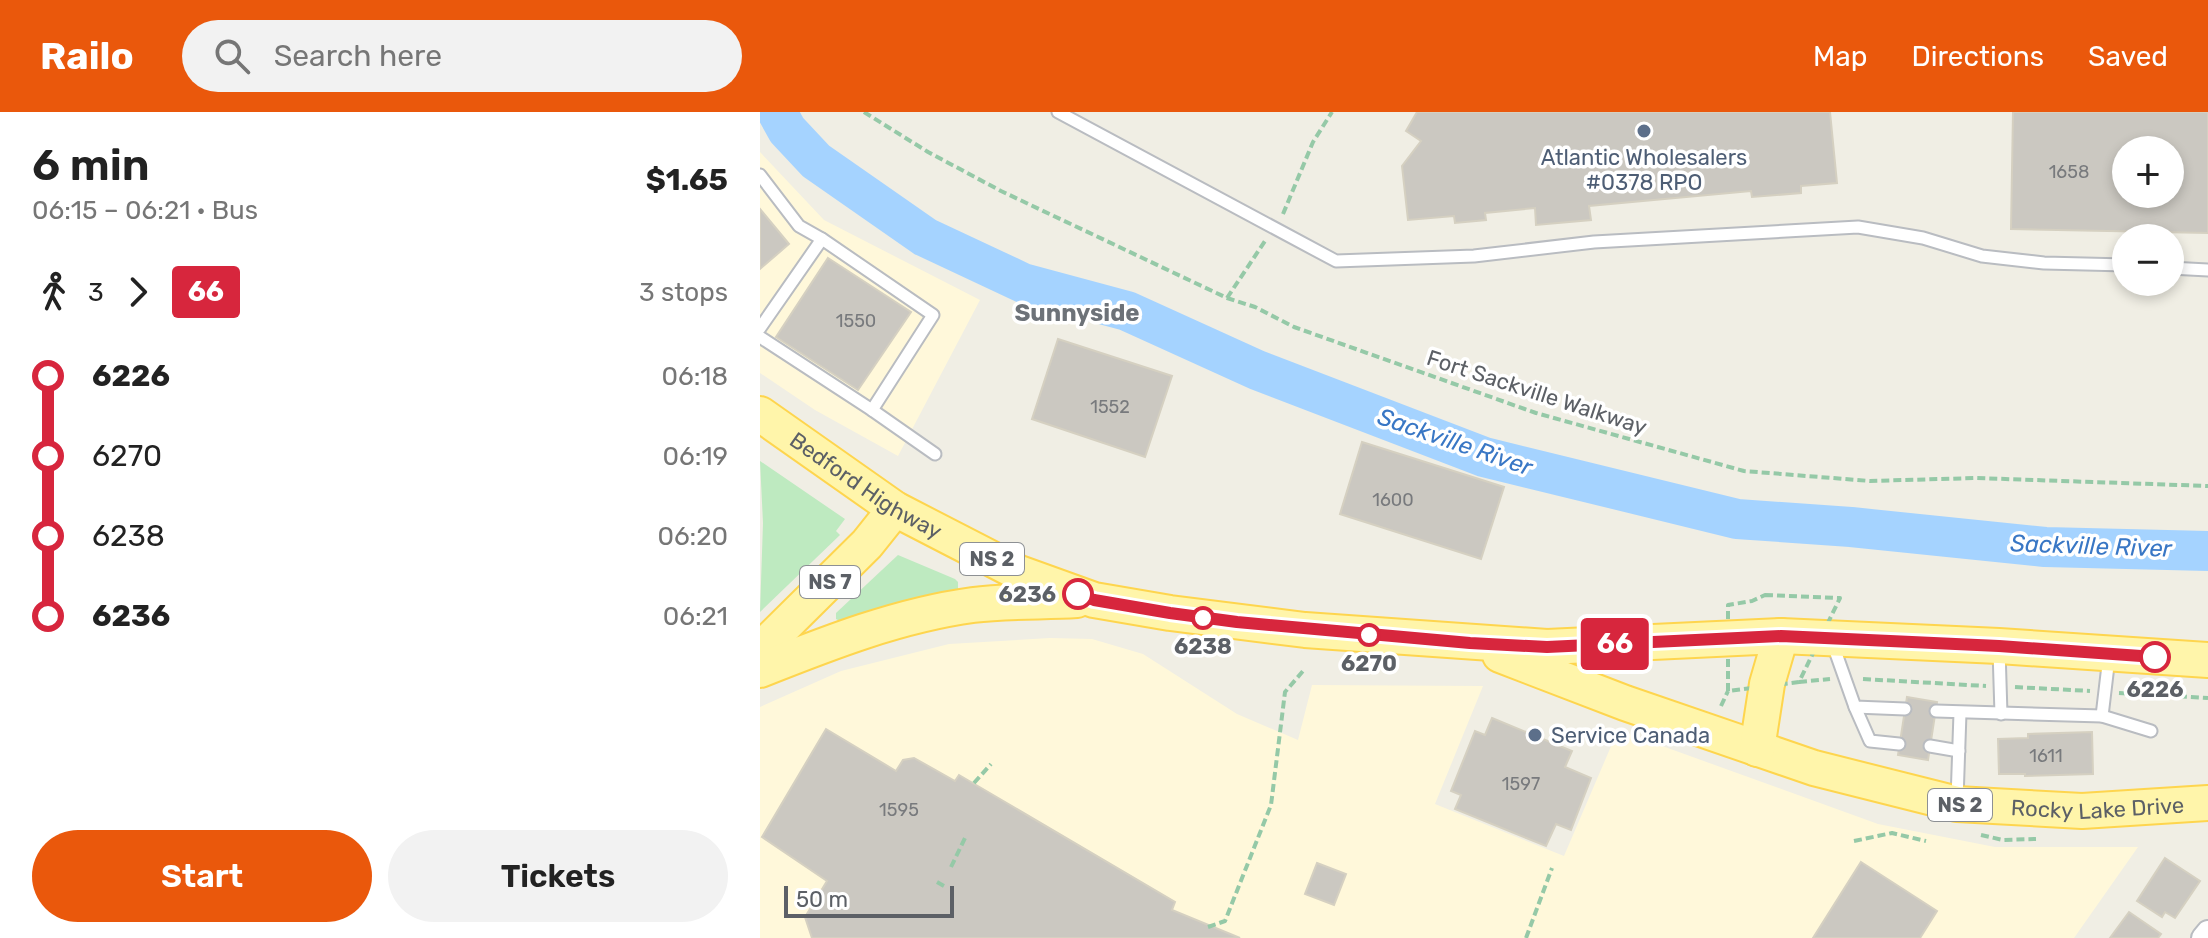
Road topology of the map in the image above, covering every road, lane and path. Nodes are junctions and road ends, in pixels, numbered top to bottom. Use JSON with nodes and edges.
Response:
{"nodes":[{"id":1,"x":864,"y":112,"type":"edge"},
{"id":2,"x":1058,"y":112,"type":"edge"},
{"id":3,"x":1332,"y":112,"type":"edge"},
{"id":4,"x":760,"y":175,"type":"edge"},
{"id":5,"x":1274,"y":227,"type":"junction"},
{"id":6,"x":822,"y":239,"type":"junction"},
{"id":7,"x":2112,"y":265,"type":"edge"},
{"id":8,"x":2184,"y":269,"type":"edge"},
{"id":9,"x":2208,"y":270,"type":"edge"},
{"id":10,"x":1227,"y":298,"type":"junction"},
{"id":11,"x":760,"y":328,"type":"edge"},
{"id":12,"x":760,"y":337,"type":"edge"},
{"id":13,"x":872,"y":410,"type":"junction"},
{"id":14,"x":760,"y":414,"type":"edge"},
{"id":15,"x":935,"y":454,"type":"dead end"},
{"id":16,"x":2208,"y":486,"type":"edge"},
{"id":17,"x":895,"y":509,"type":"junction"},
{"id":18,"x":1094,"y":600,"type":"junction"},
{"id":19,"x":1781,"y":636,"type":"junction"},
{"id":20,"x":1831,"y":638,"type":"junction"},
{"id":21,"x":1470,"y":643,"type":"junction"},
{"id":22,"x":1999,"y":646,"type":"junction"},
{"id":23,"x":760,"y":650,"type":"edge"},
{"id":24,"x":2109,"y":654,"type":"junction"},
{"id":25,"x":2208,"y":660,"type":"edge"},
{"id":26,"x":760,"y":670,"type":"edge"},
{"id":27,"x":1303,"y":671,"type":"dead end"},
{"id":28,"x":1855,"y":707,"type":"junction"},
{"id":29,"x":1905,"y":709,"type":"dead end"},
{"id":30,"x":1936,"y":711,"type":"dead end"},
{"id":31,"x":1960,"y":713,"type":"junction"},
{"id":32,"x":2001,"y":714,"type":"junction"},
{"id":33,"x":2102,"y":716,"type":"junction"},
{"id":34,"x":2151,"y":731,"type":"dead end"},
{"id":35,"x":1899,"y":744,"type":"dead end"},
{"id":36,"x":1930,"y":746,"type":"dead end"},
{"id":37,"x":1757,"y":749,"type":"junction"},
{"id":38,"x":1959,"y":751,"type":"junction"},
{"id":39,"x":991,"y":764,"type":"dead end"},
{"id":40,"x":974,"y":783,"type":"dead end"},
{"id":41,"x":2208,"y":803,"type":"edge"},
{"id":42,"x":1957,"y":804,"type":"junction"},
{"id":43,"x":966,"y":836,"type":"dead end"},
{"id":44,"x":1854,"y":841,"type":"dead end"},
{"id":45,"x":1926,"y":841,"type":"dead end"},
{"id":46,"x":951,"y":867,"type":"dead end"},
{"id":47,"x":1552,"y":868,"type":"dead end"},
{"id":48,"x":937,"y":882,"type":"dead end"},
{"id":49,"x":944,"y":886,"type":"dead end"},
{"id":50,"x":1208,"y":927,"type":"dead end"},
{"id":51,"x":2208,"y":932,"type":"edge"},
{"id":52,"x":1526,"y":938,"type":"edge"},
{"id":53,"x":2203,"y":938,"type":"edge"}],
"edges":[{"from":1,"to":10,"type":"path","name":"Fort Sackville Walkway"},
{"from":2,"to":5,"type":"lane"},
{"from":3,"to":5,"type":"path"},
{"from":4,"to":6,"type":"lane"},
{"from":5,"to":7,"type":"lane"},
{"from":5,"to":10,"type":"path"},
{"from":6,"to":11,"type":"lane"},
{"from":6,"to":13,"type":"lane"},
{"from":8,"to":9,"type":"lane"},
{"from":10,"to":16,"type":"path","name":"Fort Sackville Walkway"},
{"from":12,"to":13,"type":"lane"},
{"from":13,"to":15,"type":"lane"},
{"from":14,"to":17,"type":"main road","name":"Bedford Highway","number":"NS 2"},
{"from":17,"to":18,"type":"main road","name":"Bedford Highway","number":"NS 2"},
{"from":17,"to":23,"type":"main road","number":"NS 7"},
{"from":18,"to":21,"type":"main road","name":"Bedford Highway","number":"NS 2"},
{"from":18,"to":26,"type":"main road"},
{"from":19,"to":20,"type":"main road","name":"Bedford Highway"},
{"from":19,"to":21,"type":"main road","name":"Bedford Highway"},
{"from":19,"to":37,"type":"main road"},
{"from":20,"to":22,"type":"main road","name":"Bedford Highway"},
{"from":20,"to":28,"type":"lane"},
{"from":21,"to":37,"type":"main road","name":"Rocky Lake Drive","number":"NS 2"},
{"from":22,"to":24,"type":"main road","name":"Bedford Highway"},
{"from":22,"to":32,"type":"lane"},
{"from":24,"to":25,"type":"main road","name":"Bedford Highway"},
{"from":24,"to":33,"type":"lane"},
{"from":27,"to":50,"type":"path"},
{"from":28,"to":29,"type":"lane"},
{"from":28,"to":35,"type":"lane"},
{"from":30,"to":31,"type":"lane"},
{"from":31,"to":32,"type":"lane"},
{"from":31,"to":38,"type":"lane"},
{"from":32,"to":33,"type":"lane"},
{"from":33,"to":34,"type":"lane"},
{"from":36,"to":38,"type":"lane"},
{"from":37,"to":42,"type":"main road","name":"Rocky Lake Drive","number":"NS 2"},
{"from":38,"to":42,"type":"lane"},
{"from":39,"to":40,"type":"path"},
{"from":41,"to":42,"type":"main road","name":"Rocky Lake Drive","number":"NS 2"},
{"from":43,"to":46,"type":"path"},
{"from":44,"to":45,"type":"path"},
{"from":47,"to":52,"type":"path"},
{"from":48,"to":49,"type":"path"},
{"from":51,"to":53,"type":"street"}]}
